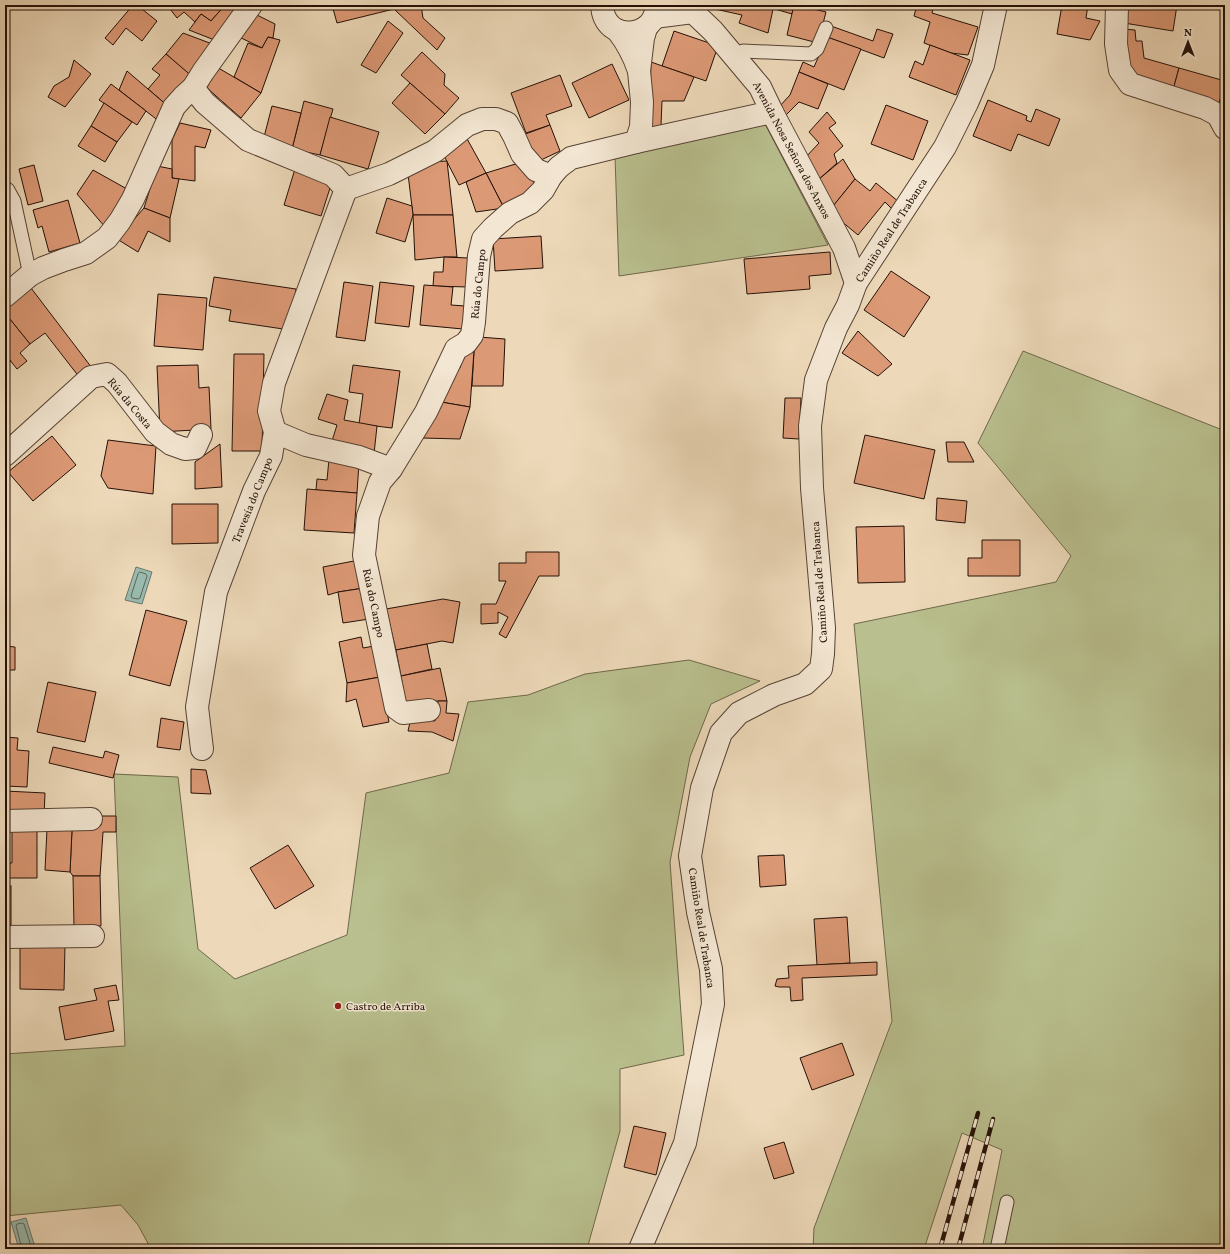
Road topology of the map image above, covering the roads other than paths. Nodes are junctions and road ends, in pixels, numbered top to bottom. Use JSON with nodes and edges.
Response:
{"nodes":[{"id":1,"x":251,"y":5,"type":"edge"},
{"id":2,"x":602,"y":5,"type":"edge"},
{"id":3,"x":996,"y":5,"type":"edge"},
{"id":4,"x":1117,"y":5,"type":"edge"},
{"id":5,"x":692,"y":7,"type":"edge"},
{"id":6,"x":652,"y":17,"type":"edge"},
{"id":7,"x":826,"y":28,"type":"dead end"},
{"id":8,"x":618,"y":31,"type":"junction"},
{"id":9,"x":733,"y":55,"type":"junction"},
{"id":10,"x":639,"y":71,"type":"junction"},
{"id":11,"x":193,"y":88,"type":"junction"},
{"id":12,"x":772,"y":112,"type":"junction"},
{"id":13,"x":1225,"y":128,"type":"edge"},
{"id":14,"x":636,"y":142,"type":"junction"},
{"id":15,"x":551,"y":176,"type":"junction"},
{"id":16,"x":5,"y":188,"type":"edge"},
{"id":17,"x":346,"y":189,"type":"junction"},
{"id":18,"x":30,"y":275,"type":"junction"},
{"id":19,"x":856,"y":283,"type":"junction"},
{"id":20,"x":5,"y":296,"type":"edge"},
{"id":21,"x":275,"y":432,"type":"junction"},
{"id":22,"x":201,"y":436,"type":"dead end"},
{"id":23,"x":5,"y":455,"type":"edge"},
{"id":24,"x":391,"y":469,"type":"junction"},
{"id":25,"x":429,"y":710,"type":"dead end"},
{"id":26,"x":202,"y":748,"type":"dead end"},
{"id":27,"x":91,"y":820,"type":"dead end"},
{"id":28,"x":5,"y":821,"type":"edge"},
{"id":29,"x":93,"y":936,"type":"dead end"},
{"id":30,"x":5,"y":937,"type":"edge"},
{"id":31,"x":1007,"y":1202,"type":"dead end"},
{"id":32,"x":640,"y":1249,"type":"edge"},
{"id":33,"x":997,"y":1249,"type":"edge"}],
"edges":[{"from":1,"to":11,"type":"street"},
{"from":2,"to":8,"type":"street"},
{"from":3,"to":19,"type":"street","name":"Camiño Real de Trabanca"},
{"from":4,"to":13,"type":"street"},
{"from":5,"to":6,"type":"street","name":"Avenida Nosa Señora dos Anxos"},
{"from":5,"to":9,"type":"street","name":"Avenida Nosa Señora dos Anxos"},
{"from":6,"to":8,"type":"street","name":"Avenida Nosa Señora dos Anxos"},
{"from":6,"to":10,"type":"street"},
{"from":7,"to":9,"type":"lane"},
{"from":8,"to":10,"type":"street"},
{"from":9,"to":12,"type":"street","name":"Avenida Nosa Señora dos Anxos"},
{"from":10,"to":14,"type":"street"},
{"from":11,"to":17,"type":"street"},
{"from":11,"to":18,"type":"street"},
{"from":12,"to":14,"type":"street","name":"Rúa do Campo"},
{"from":12,"to":19,"type":"street","name":"Avenida Nosa Señora dos Anxos"},
{"from":14,"to":15,"type":"street","name":"Rúa do Campo"},
{"from":15,"to":17,"type":"street"},
{"from":15,"to":24,"type":"street","name":"Rúa do Campo"},
{"from":16,"to":18,"type":"lane"},
{"from":17,"to":21,"type":"street","name":"Travesía do Campo"},
{"from":18,"to":20,"type":"street"},
{"from":19,"to":32,"type":"street","name":"Camiño Real de Trabanca"},
{"from":21,"to":24,"type":"street"},
{"from":21,"to":26,"type":"street","name":"Travesía do Campo"},
{"from":22,"to":23,"type":"street","name":"Rúa da Costa"},
{"from":24,"to":25,"type":"street","name":"Rúa do Campo"},
{"from":27,"to":28,"type":"street"},
{"from":29,"to":30,"type":"street"},
{"from":31,"to":33,"type":"lane"}]}
